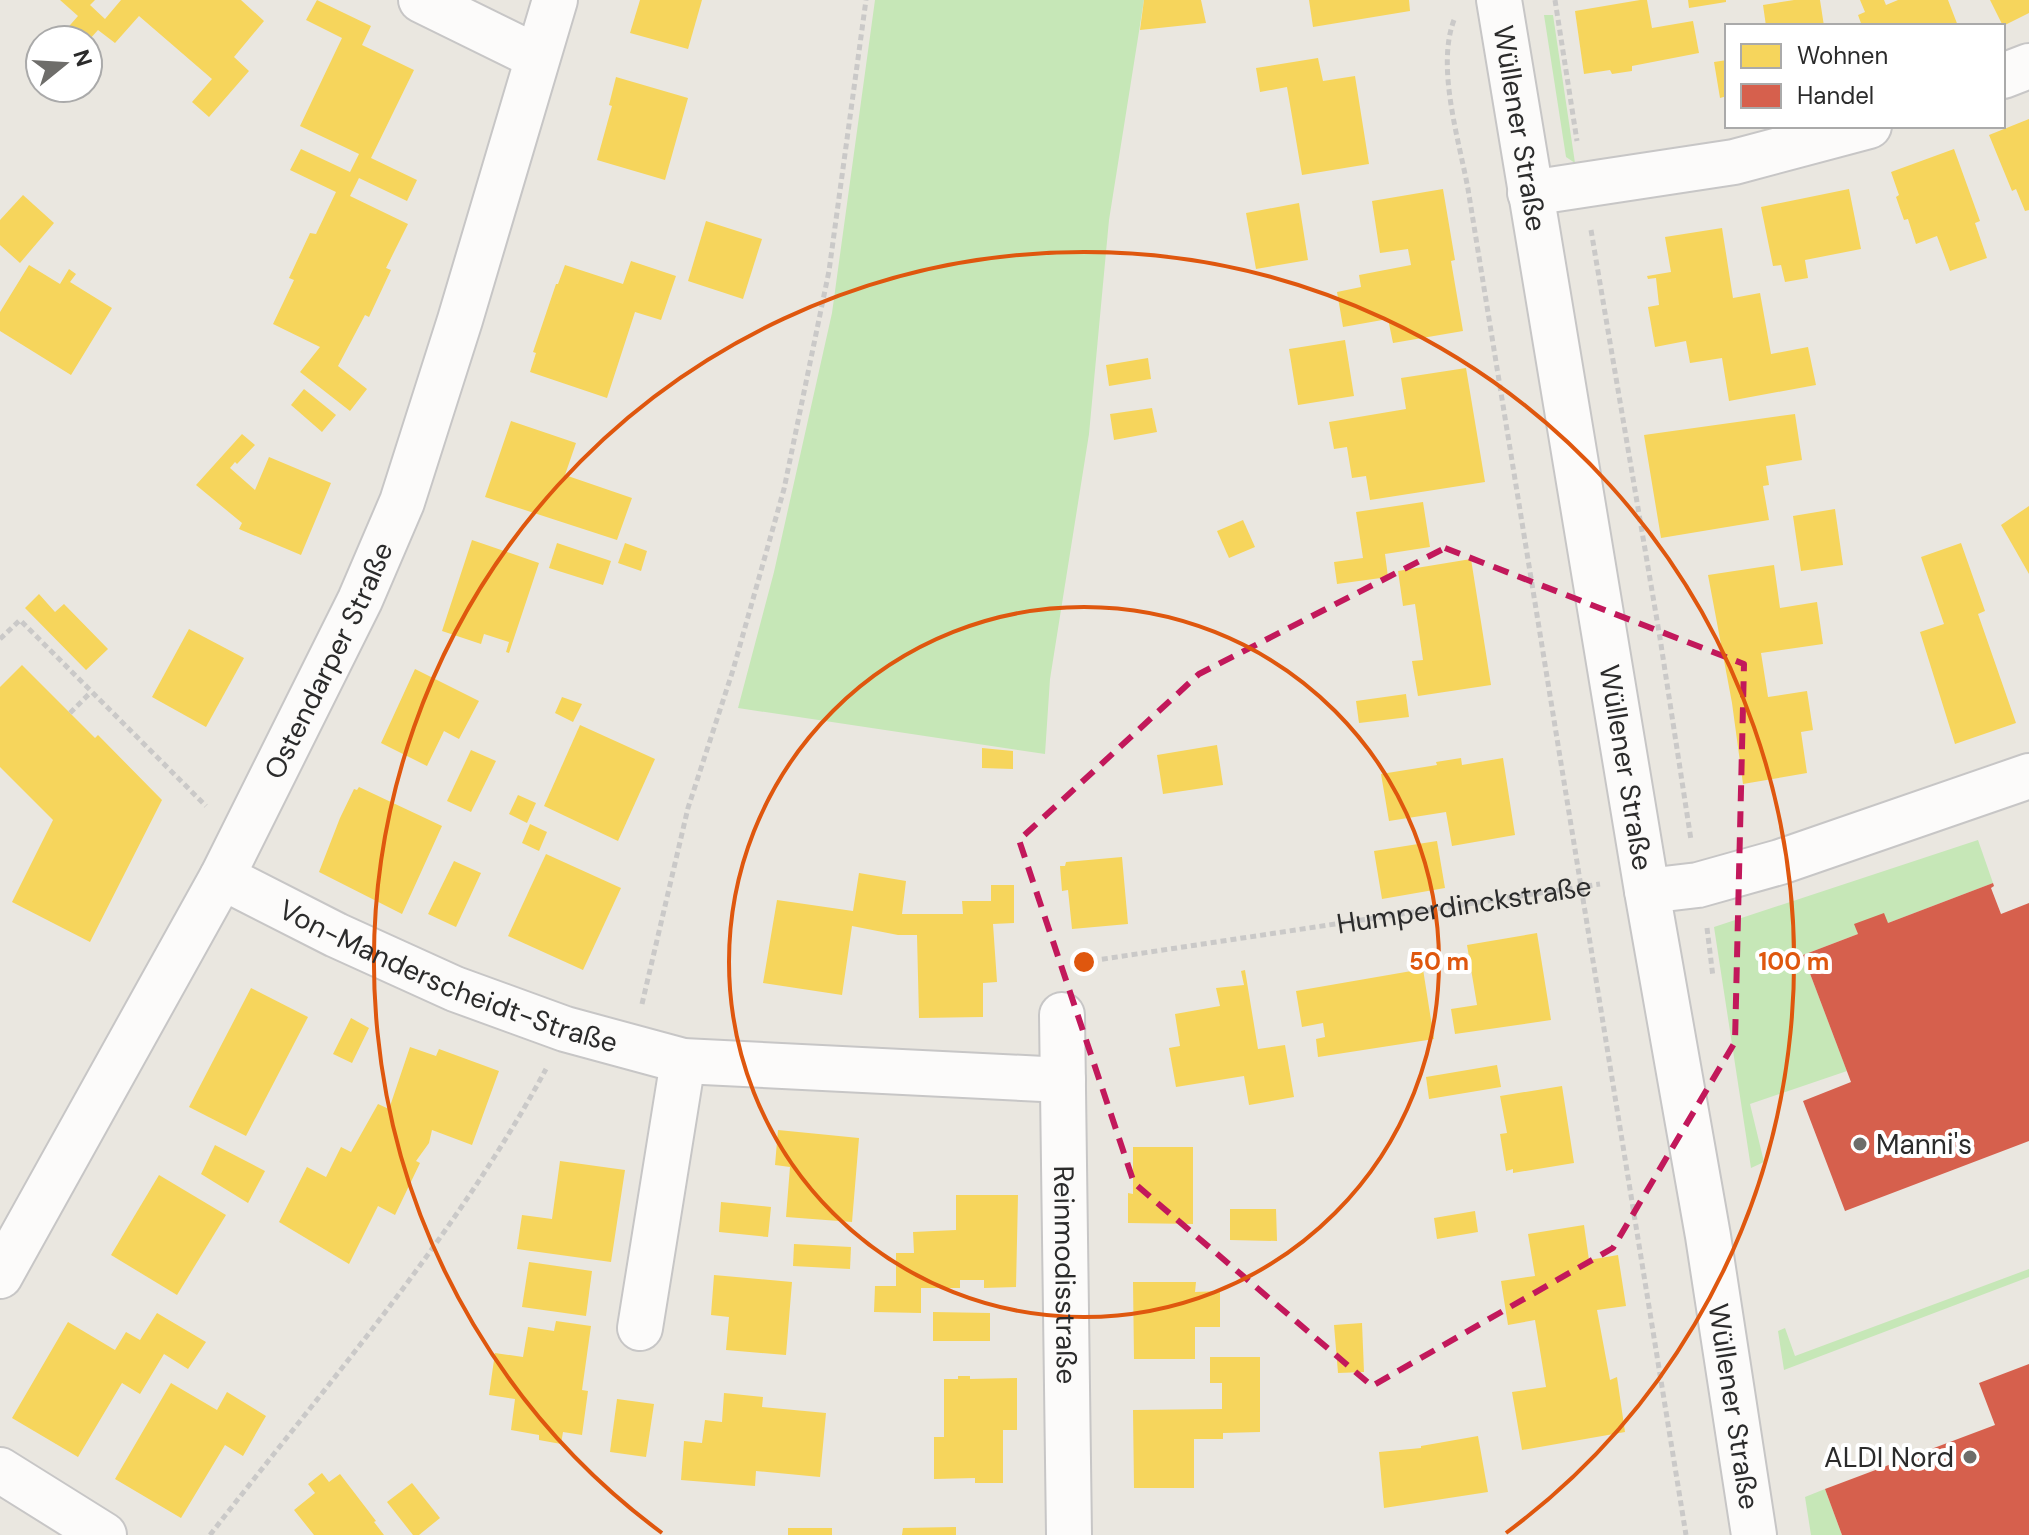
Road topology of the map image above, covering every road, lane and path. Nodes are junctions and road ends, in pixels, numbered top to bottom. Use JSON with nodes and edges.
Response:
{"nodes":[{"id":1,"x":421,"y":0,"type":"edge"},
{"id":2,"x":555,"y":0,"type":"edge"},
{"id":3,"x":866,"y":0,"type":"edge"},
{"id":4,"x":1499,"y":0,"type":"edge"},
{"id":5,"x":1555,"y":0,"type":"edge"},
{"id":6,"x":1455,"y":17,"type":"dead end"},
{"id":7,"x":537,"y":57,"type":"junction"},
{"id":8,"x":2029,"y":66,"type":"edge"},
{"id":9,"x":2005,"y":75,"type":"edge"},
{"id":10,"x":1862,"y":128,"type":"edge"},
{"id":11,"x":1584,"y":185,"type":"junction"},
{"id":12,"x":1530,"y":193,"type":"junction"},
{"id":13,"x":0,"y":639,"type":"edge"},
{"id":14,"x":91,"y":692,"type":"junction"},
{"id":15,"x":70,"y":713,"type":"dead end"},
{"id":16,"x":2029,"y":776,"type":"edge"},
{"id":17,"x":215,"y":815,"type":"dead end"},
{"id":18,"x":222,"y":877,"type":"junction"},
{"id":19,"x":1698,"y":885,"type":"junction"},
{"id":20,"x":1582,"y":886,"type":"junction"},
{"id":21,"x":1647,"y":891,"type":"junction"},
{"id":22,"x":1062,"y":1015,"type":"joint"},
{"id":23,"x":565,"y":1029,"type":"junction"},
{"id":24,"x":632,"y":1048,"type":"junction"},
{"id":25,"x":683,"y":1061,"type":"junction"},
{"id":26,"x":1063,"y":1080,"type":"junction"},
{"id":27,"x":0,"y":1276,"type":"edge"},
{"id":28,"x":640,"y":1328,"type":"dead end"},
{"id":29,"x":0,"y":1470,"type":"edge"},
{"id":30,"x":104,"y":1535,"type":"edge"},
{"id":31,"x":210,"y":1535,"type":"edge"},
{"id":32,"x":1069,"y":1535,"type":"edge"},
{"id":33,"x":1686,"y":1535,"type":"edge"},
{"id":34,"x":1754,"y":1535,"type":"edge"}],
"edges":[{"from":1,"to":7,"type":"street"},
{"from":2,"to":7,"type":"street","name":"Ostendarper Straße"},
{"from":3,"to":24,"type":"path"},
{"from":4,"to":12,"type":"street","name":"Wüllener Straße"},
{"from":5,"to":11,"type":"path"},
{"from":6,"to":20,"type":"path"},
{"from":7,"to":18,"type":"street","name":"Ostendarper Straße"},
{"from":8,"to":9,"type":"street"},
{"from":10,"to":11,"type":"street"},
{"from":11,"to":12,"type":"street"},
{"from":11,"to":19,"type":"path"},
{"from":12,"to":21,"type":"street","name":"Wüllener Straße"},
{"from":13,"to":14,"type":"path"},
{"from":14,"to":15,"type":"path"},
{"from":14,"to":17,"type":"path"},
{"from":16,"to":19,"type":"street"},
{"from":18,"to":23,"type":"street","name":"Von-Manderscheidt-Straße"},
{"from":18,"to":27,"type":"street","name":"Ostendarper Straße"},
{"from":19,"to":21,"type":"street"},
{"from":20,"to":21,"type":"path","name":"Humperdinckstraße"},
{"from":20,"to":22,"type":"path","name":"Humperdinckstraße"},
{"from":20,"to":33,"type":"path"},
{"from":21,"to":34,"type":"street","name":"Wüllener Straße"},
{"from":22,"to":26,"type":"street","name":"Reinmodisstraße"},
{"from":23,"to":24,"type":"street","name":"Von-Manderscheidt-Straße"},
{"from":23,"to":31,"type":"path"},
{"from":24,"to":25,"type":"street","name":"Von-Manderscheidt-Straße"},
{"from":25,"to":26,"type":"street","name":"Von-Manderscheidt-Straße"},
{"from":25,"to":28,"type":"street"},
{"from":26,"to":32,"type":"street","name":"Reinmodisstraße"},
{"from":29,"to":30,"type":"street"}]}
